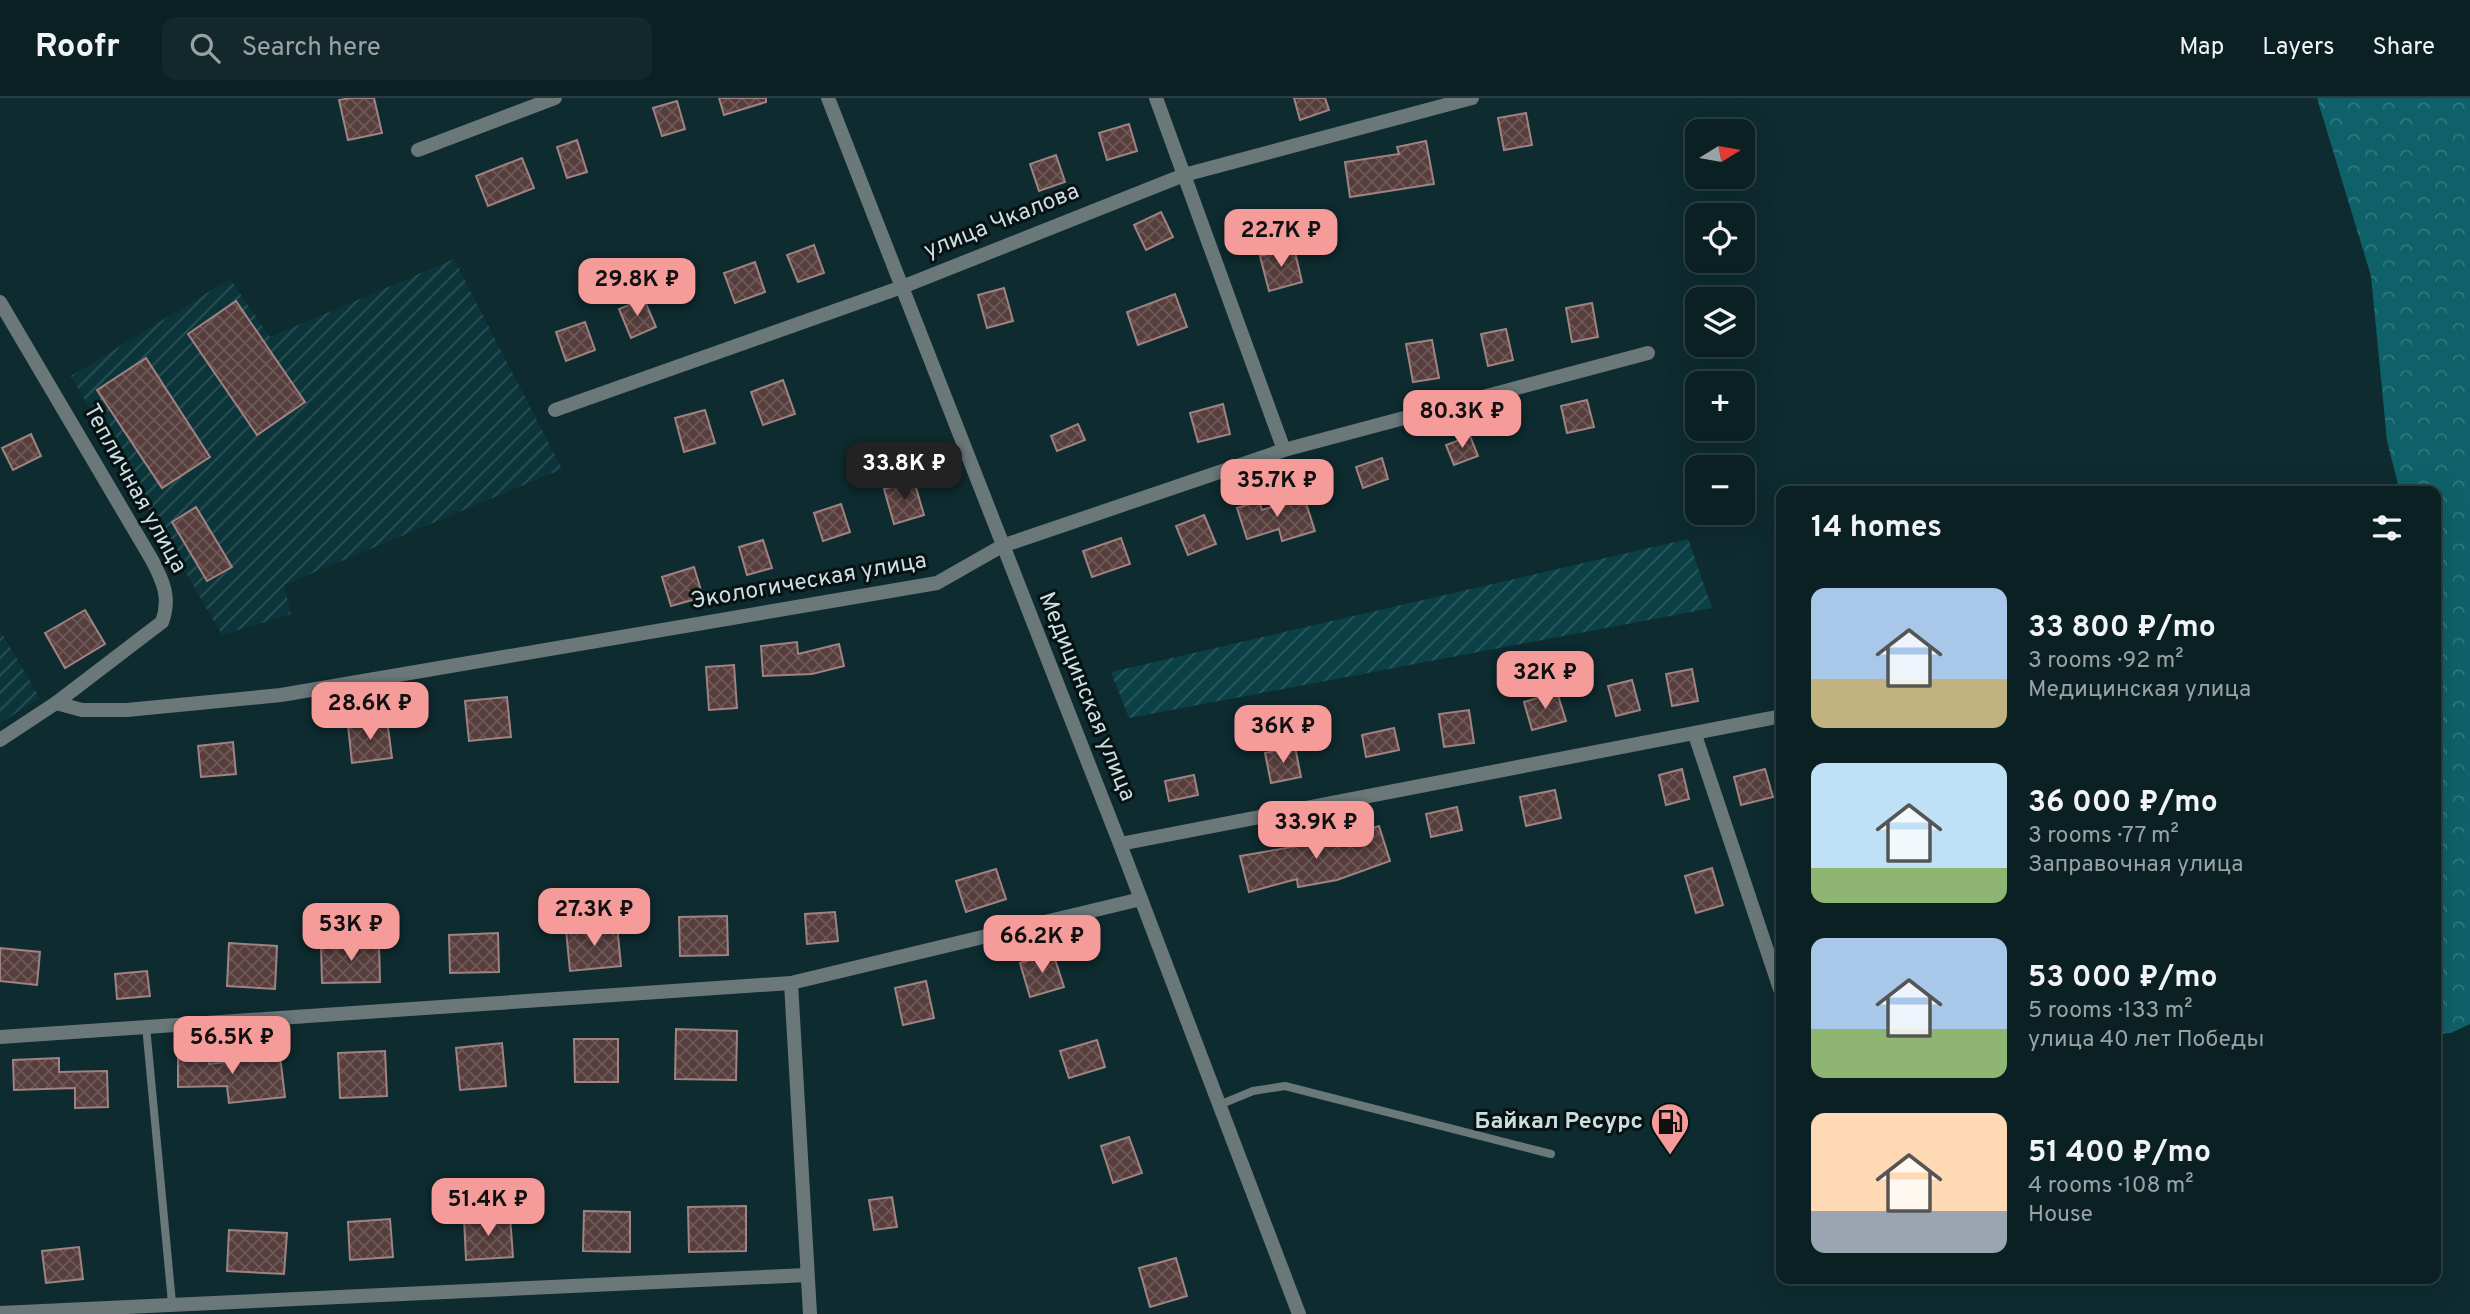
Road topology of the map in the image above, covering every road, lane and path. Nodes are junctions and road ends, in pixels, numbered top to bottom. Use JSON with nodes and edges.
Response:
{"nodes":[{"id":1,"x":555,"y":98,"type":"edge"},
{"id":2,"x":828,"y":98,"type":"edge"},
{"id":3,"x":1156,"y":98,"type":"edge"},
{"id":4,"x":1472,"y":98,"type":"edge"},
{"id":5,"x":516,"y":105,"type":"edge"},
{"id":6,"x":418,"y":150,"type":"dead end"},
{"id":7,"x":1184,"y":175,"type":"junction"},
{"id":8,"x":902,"y":286,"type":"junction"},
{"id":9,"x":0,"y":303,"type":"edge"},
{"id":10,"x":1648,"y":353,"type":"dead end"},
{"id":11,"x":555,"y":410,"type":"dead end"},
{"id":12,"x":1284,"y":450,"type":"junction"},
{"id":13,"x":1002,"y":546,"type":"junction"},
{"id":14,"x":56,"y":703,"type":"junction"},
{"id":15,"x":1776,"y":717,"type":"edge"},
{"id":16,"x":1695,"y":734,"type":"junction"},
{"id":17,"x":0,"y":740,"type":"edge"},
{"id":18,"x":1119,"y":844,"type":"junction"},
{"id":19,"x":1141,"y":899,"type":"junction"},
{"id":20,"x":1776,"y":977,"type":"edge"},
{"id":21,"x":792,"y":983,"type":"junction"},
{"id":22,"x":146,"y":1026,"type":"junction"},
{"id":23,"x":0,"y":1037,"type":"edge"},
{"id":24,"x":1219,"y":1105,"type":"junction"},
{"id":25,"x":1551,"y":1154,"type":"dead end"},
{"id":26,"x":807,"y":1275,"type":"junction"},
{"id":27,"x":173,"y":1303,"type":"junction"},
{"id":28,"x":0,"y":1314,"type":"edge"},
{"id":29,"x":810,"y":1314,"type":"edge"},
{"id":30,"x":1299,"y":1314,"type":"edge"}],
"edges":[{"from":1,"to":5,"type":"street"},
{"from":2,"to":8,"type":"street","name":"Медицинская улица"},
{"from":3,"to":7,"type":"street"},
{"from":4,"to":7,"type":"street","name":"улица Чкалова"},
{"from":5,"to":6,"type":"street"},
{"from":7,"to":8,"type":"street","name":"улица Чкалова"},
{"from":7,"to":12,"type":"street"},
{"from":8,"to":11,"type":"street","name":"улица Чкалова"},
{"from":8,"to":13,"type":"street","name":"Медицинская улица"},
{"from":9,"to":14,"type":"street","name":"Тепличная улица"},
{"from":10,"to":12,"type":"street","name":"Экологическая улица"},
{"from":12,"to":13,"type":"street","name":"Экологическая улица"},
{"from":13,"to":14,"type":"street","name":"Экологическая улица"},
{"from":13,"to":18,"type":"street","name":"Медицинская улица"},
{"from":14,"to":17,"type":"street"},
{"from":15,"to":16,"type":"street"},
{"from":16,"to":18,"type":"street"},
{"from":16,"to":20,"type":"street"},
{"from":18,"to":19,"type":"street","name":"Медицинская улица"},
{"from":19,"to":21,"type":"street"},
{"from":19,"to":24,"type":"street","name":"Медицинская улица"},
{"from":21,"to":22,"type":"street"},
{"from":21,"to":26,"type":"street"},
{"from":22,"to":23,"type":"street"},
{"from":22,"to":27,"type":"lane"},
{"from":24,"to":25,"type":"lane"},
{"from":24,"to":30,"type":"street","name":"Медицинская улица"},
{"from":26,"to":27,"type":"street"},
{"from":26,"to":29,"type":"street"},
{"from":27,"to":28,"type":"street"}]}
